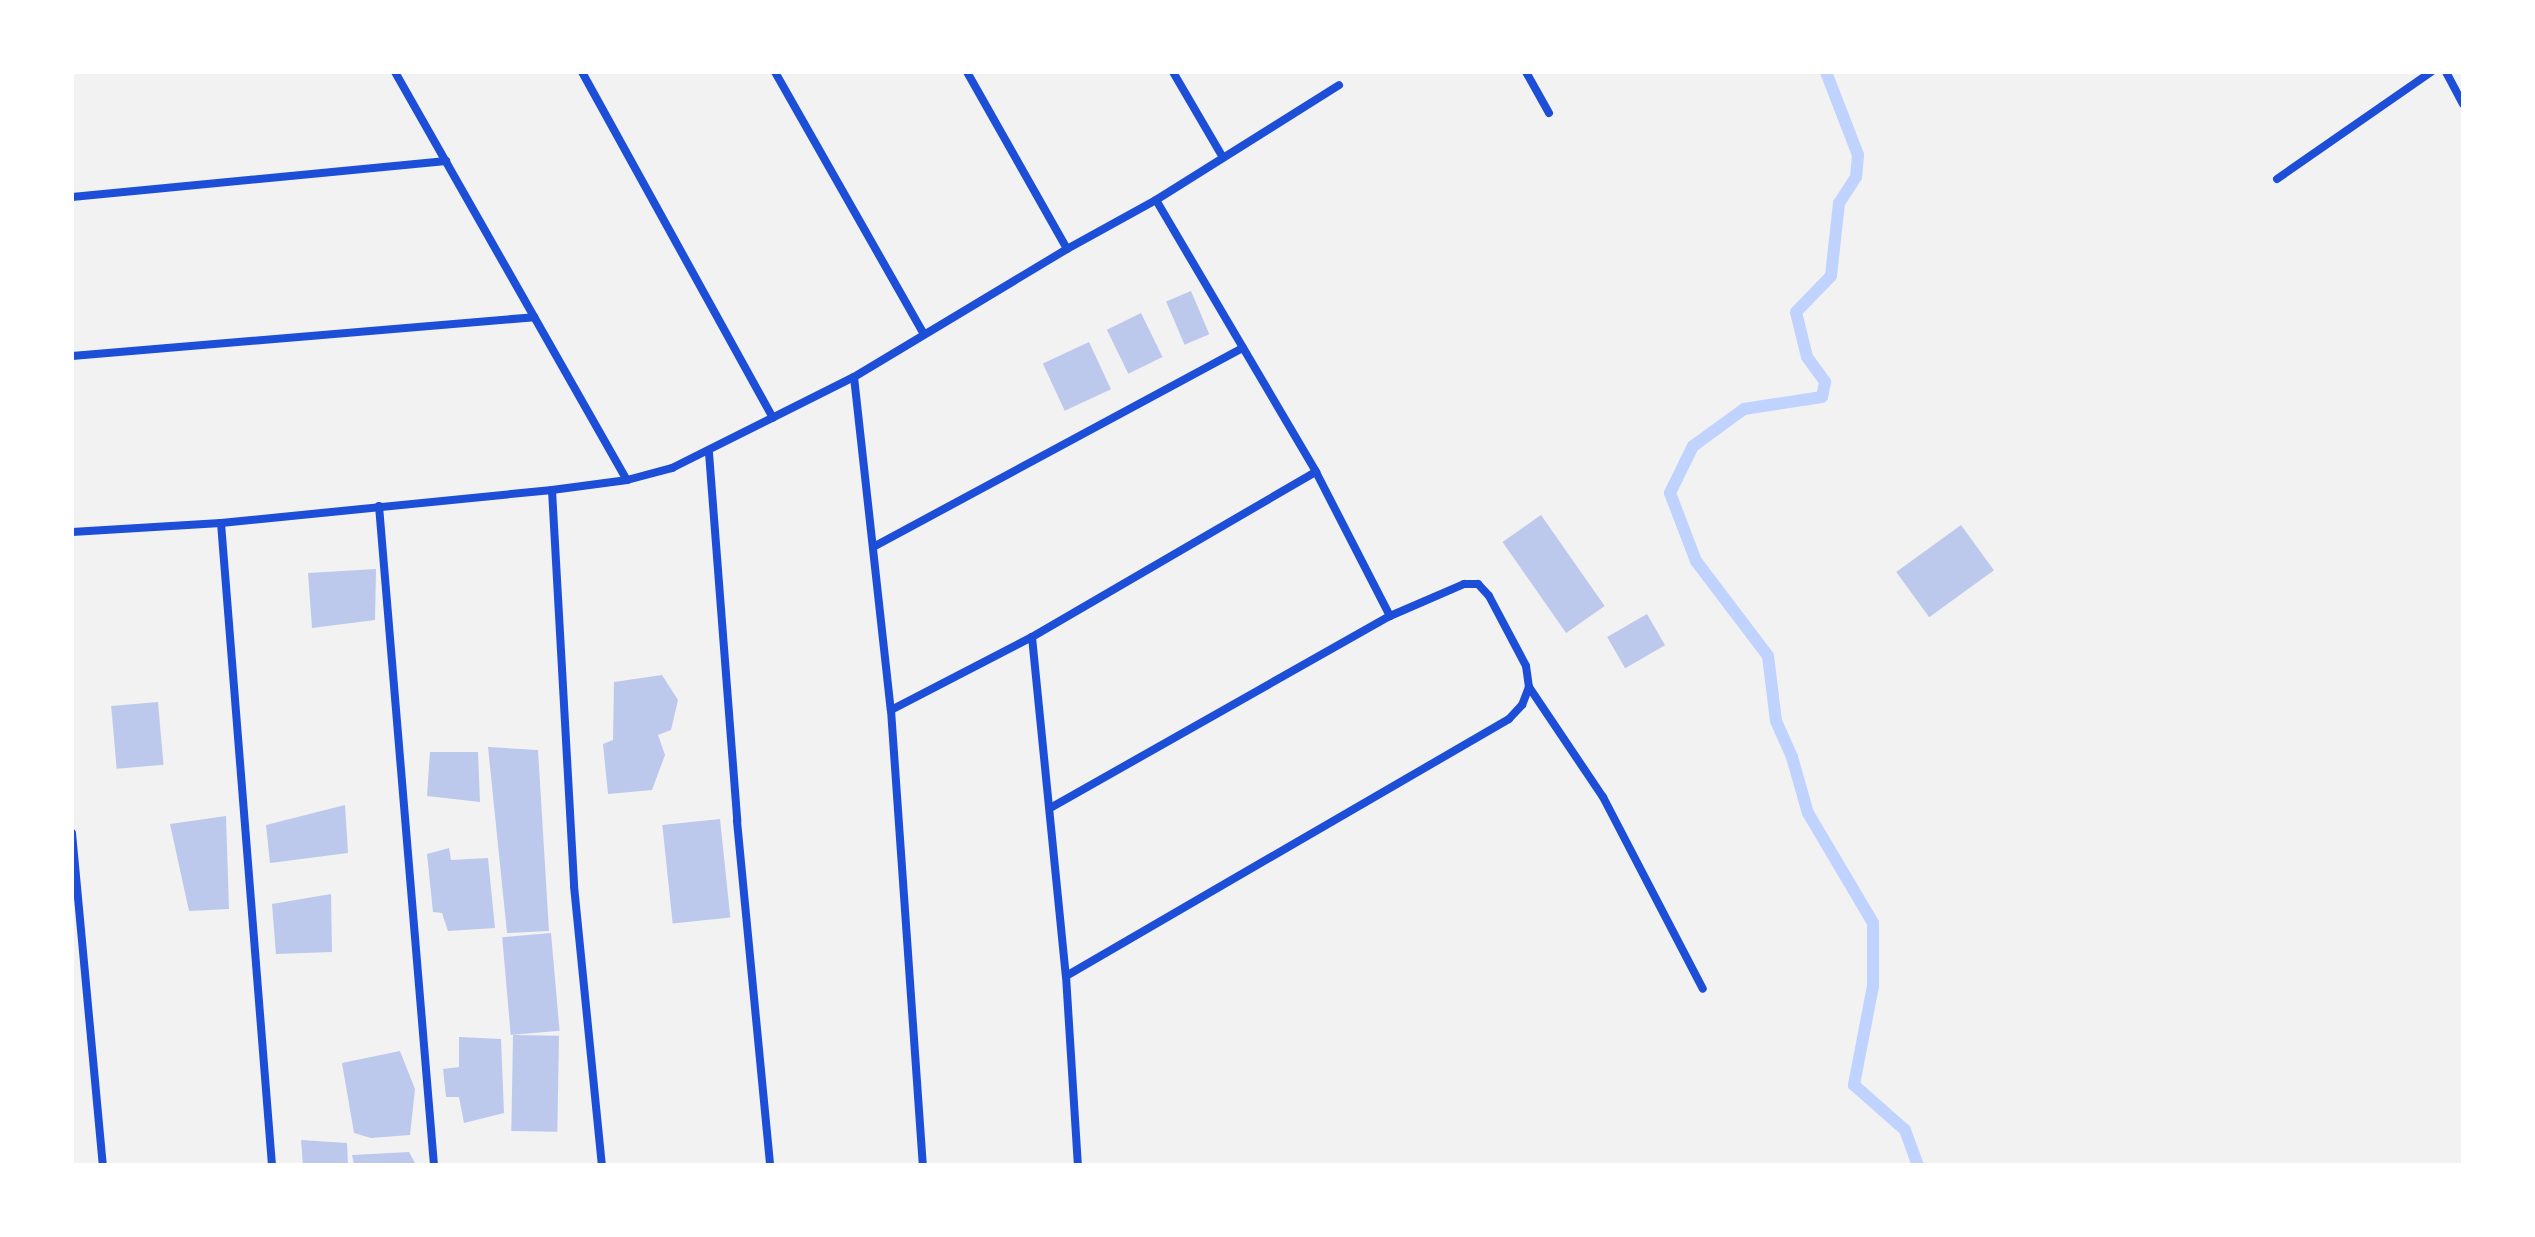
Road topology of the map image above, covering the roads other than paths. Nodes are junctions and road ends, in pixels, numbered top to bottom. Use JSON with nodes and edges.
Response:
{"nodes":[{"id":1,"x":395,"y":72,"type":"edge"},
{"id":2,"x":582,"y":72,"type":"edge"},
{"id":3,"x":775,"y":72,"type":"edge"},
{"id":4,"x":967,"y":72,"type":"edge"},
{"id":5,"x":1173,"y":72,"type":"edge"},
{"id":6,"x":1526,"y":72,"type":"edge"},
{"id":7,"x":2431,"y":72,"type":"edge"},
{"id":8,"x":2446,"y":72,"type":"edge"},
{"id":9,"x":1339,"y":85,"type":"dead end"},
{"id":10,"x":2463,"y":104,"type":"edge"},
{"id":11,"x":1549,"y":113,"type":"dead end"},
{"id":12,"x":1222,"y":156,"type":"junction"},
{"id":13,"x":446,"y":161,"type":"junction"},
{"id":14,"x":2277,"y":179,"type":"dead end"},
{"id":15,"x":72,"y":197,"type":"edge"},
{"id":16,"x":1156,"y":200,"type":"junction"},
{"id":17,"x":1067,"y":249,"type":"junction"},
{"id":18,"x":534,"y":317,"type":"junction"},
{"id":19,"x":924,"y":334,"type":"junction"},
{"id":20,"x":1243,"y":348,"type":"junction"},
{"id":21,"x":72,"y":356,"type":"edge"},
{"id":22,"x":854,"y":377,"type":"junction"},
{"id":23,"x":773,"y":418,"type":"junction"},
{"id":24,"x":709,"y":453,"type":"junction"},
{"id":25,"x":1316,"y":472,"type":"junction"},
{"id":26,"x":627,"y":480,"type":"junction"},
{"id":27,"x":552,"y":490,"type":"junction"},
{"id":28,"x":379,"y":506,"type":"junction"},
{"id":29,"x":221,"y":523,"type":"junction"},
{"id":30,"x":72,"y":532,"type":"edge"},
{"id":31,"x":875,"y":546,"type":"junction"},
{"id":32,"x":1390,"y":616,"type":"junction"},
{"id":33,"x":1032,"y":637,"type":"junction"},
{"id":34,"x":1529,"y":687,"type":"junction"},
{"id":35,"x":891,"y":710,"type":"junction"},
{"id":36,"x":1052,"y":807,"type":"junction"},
{"id":37,"x":72,"y":833,"type":"edge"},
{"id":38,"x":1066,"y":976,"type":"junction"},
{"id":39,"x":1703,"y":989,"type":"dead end"},
{"id":40,"x":103,"y":1165,"type":"edge"},
{"id":41,"x":272,"y":1165,"type":"edge"},
{"id":42,"x":434,"y":1165,"type":"edge"},
{"id":43,"x":602,"y":1165,"type":"edge"},
{"id":44,"x":770,"y":1165,"type":"edge"},
{"id":45,"x":923,"y":1165,"type":"edge"},
{"id":46,"x":1078,"y":1165,"type":"edge"}],
"edges":[{"from":1,"to":13,"type":"street"},
{"from":2,"to":23,"type":"street"},
{"from":3,"to":19,"type":"street"},
{"from":4,"to":17,"type":"street"},
{"from":5,"to":12,"type":"street"},
{"from":6,"to":11,"type":"street"},
{"from":7,"to":14,"type":"street"},
{"from":8,"to":10,"type":"street"},
{"from":9,"to":12,"type":"street"},
{"from":12,"to":16,"type":"street"},
{"from":13,"to":15,"type":"street"},
{"from":13,"to":18,"type":"street"},
{"from":16,"to":17,"type":"street"},
{"from":16,"to":20,"type":"street"},
{"from":17,"to":19,"type":"street"},
{"from":18,"to":21,"type":"street"},
{"from":18,"to":26,"type":"street"},
{"from":19,"to":22,"type":"street"},
{"from":20,"to":25,"type":"street"},
{"from":20,"to":31,"type":"street"},
{"from":22,"to":23,"type":"street"},
{"from":22,"to":31,"type":"street"},
{"from":23,"to":24,"type":"street"},
{"from":24,"to":26,"type":"street"},
{"from":24,"to":44,"type":"street"},
{"from":25,"to":32,"type":"street"},
{"from":25,"to":33,"type":"street"},
{"from":26,"to":27,"type":"street"},
{"from":27,"to":28,"type":"street"},
{"from":27,"to":43,"type":"street"},
{"from":28,"to":29,"type":"street"},
{"from":28,"to":42,"type":"street"},
{"from":29,"to":30,"type":"street"},
{"from":29,"to":41,"type":"street"},
{"from":31,"to":35,"type":"street"},
{"from":32,"to":34,"type":"street"},
{"from":32,"to":36,"type":"street"},
{"from":33,"to":35,"type":"street"},
{"from":33,"to":36,"type":"street"},
{"from":34,"to":38,"type":"street"},
{"from":34,"to":39,"type":"street"},
{"from":35,"to":45,"type":"street"},
{"from":36,"to":38,"type":"street"},
{"from":37,"to":40,"type":"street"},
{"from":38,"to":46,"type":"street"}]}
